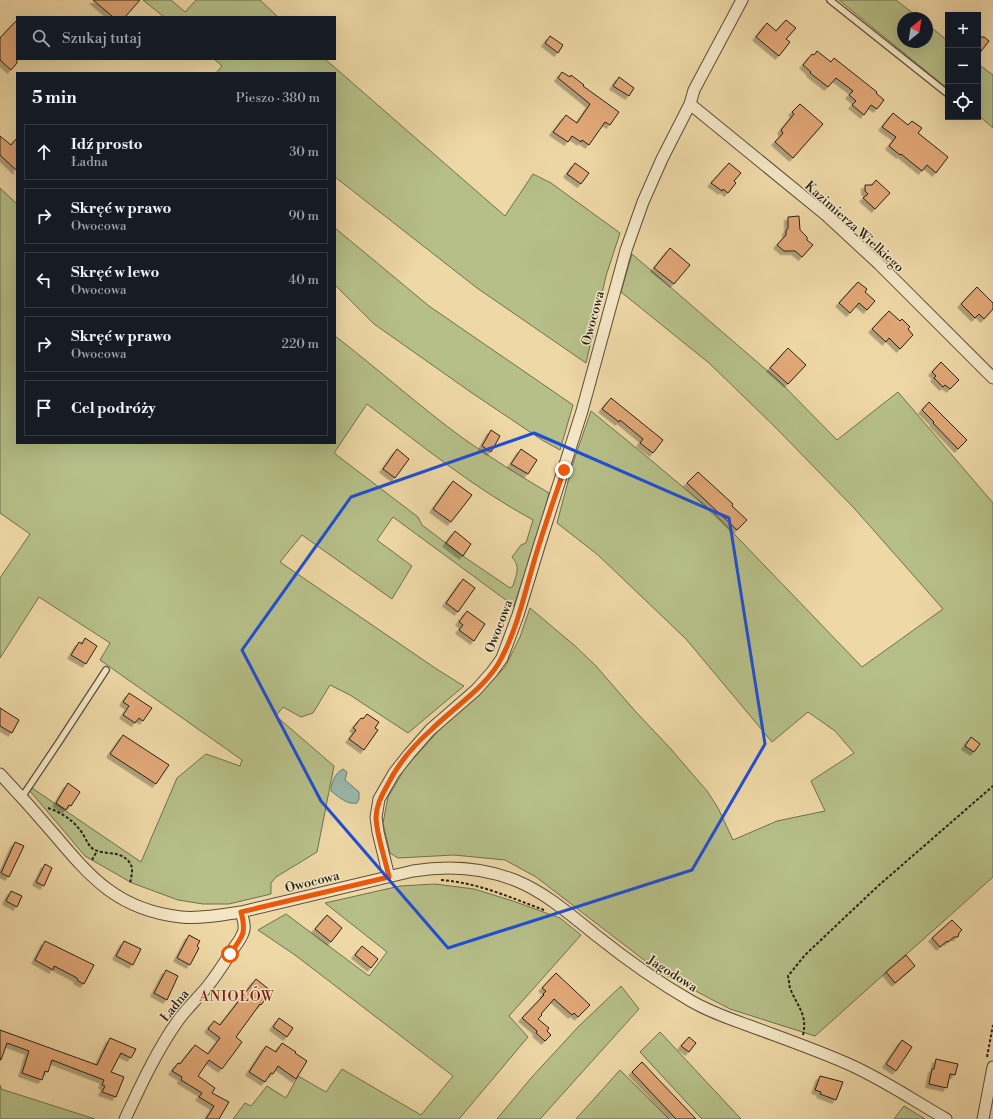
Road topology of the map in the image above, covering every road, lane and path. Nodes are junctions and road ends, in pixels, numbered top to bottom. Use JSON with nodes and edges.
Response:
{"nodes":[{"id":1,"x":742,"y":0,"type":"edge"},
{"id":2,"x":830,"y":0,"type":"edge"},
{"id":3,"x":945,"y":92,"type":"edge"},
{"id":4,"x":690,"y":104,"type":"junction"},
{"id":5,"x":993,"y":378,"type":"edge"},
{"id":6,"x":106,"y":670,"type":"dead end"},
{"id":7,"x":0,"y":774,"type":"edge"},
{"id":8,"x":993,"y":786,"type":"edge"},
{"id":9,"x":22,"y":796,"type":"junction"},
{"id":10,"x":44,"y":808,"type":"dead end"},
{"id":11,"x":97,"y":851,"type":"junction"},
{"id":12,"x":94,"y":857,"type":"dead end"},
{"id":13,"x":389,"y":877,"type":"junction"},
{"id":14,"x":440,"y":880,"type":"dead end"},
{"id":15,"x":130,"y":884,"type":"dead end"},
{"id":16,"x":548,"y":911,"type":"dead end"},
{"id":17,"x":241,"y":912,"type":"junction"},
{"id":18,"x":801,"y":1045,"type":"junction"},
{"id":19,"x":993,"y":1067,"type":"edge"},
{"id":20,"x":126,"y":1119,"type":"edge"},
{"id":21,"x":946,"y":1119,"type":"edge"},
{"id":22,"x":983,"y":1119,"type":"edge"}],
"edges":[{"from":1,"to":4,"type":"street","name":"Owocowa"},
{"from":2,"to":3,"type":"lane"},
{"from":4,"to":5,"type":"street","name":"Kazimierza Wielkiego"},
{"from":4,"to":13,"type":"street","name":"Owocowa"},
{"from":6,"to":9,"type":"lane"},
{"from":7,"to":9,"type":"street","name":"Owocowa"},
{"from":8,"to":18,"type":"path"},
{"from":9,"to":17,"type":"street","name":"Owocowa"},
{"from":10,"to":11,"type":"path"},
{"from":11,"to":12,"type":"path"},
{"from":11,"to":15,"type":"path"},
{"from":13,"to":17,"type":"street","name":"Owocowa"},
{"from":13,"to":18,"type":"street","name":"Jagodowa"},
{"from":14,"to":16,"type":"path"},
{"from":17,"to":20,"type":"street","name":"Ładna"},
{"from":18,"to":21,"type":"street","name":"Jagodowa"},
{"from":19,"to":22,"type":"street"}]}
